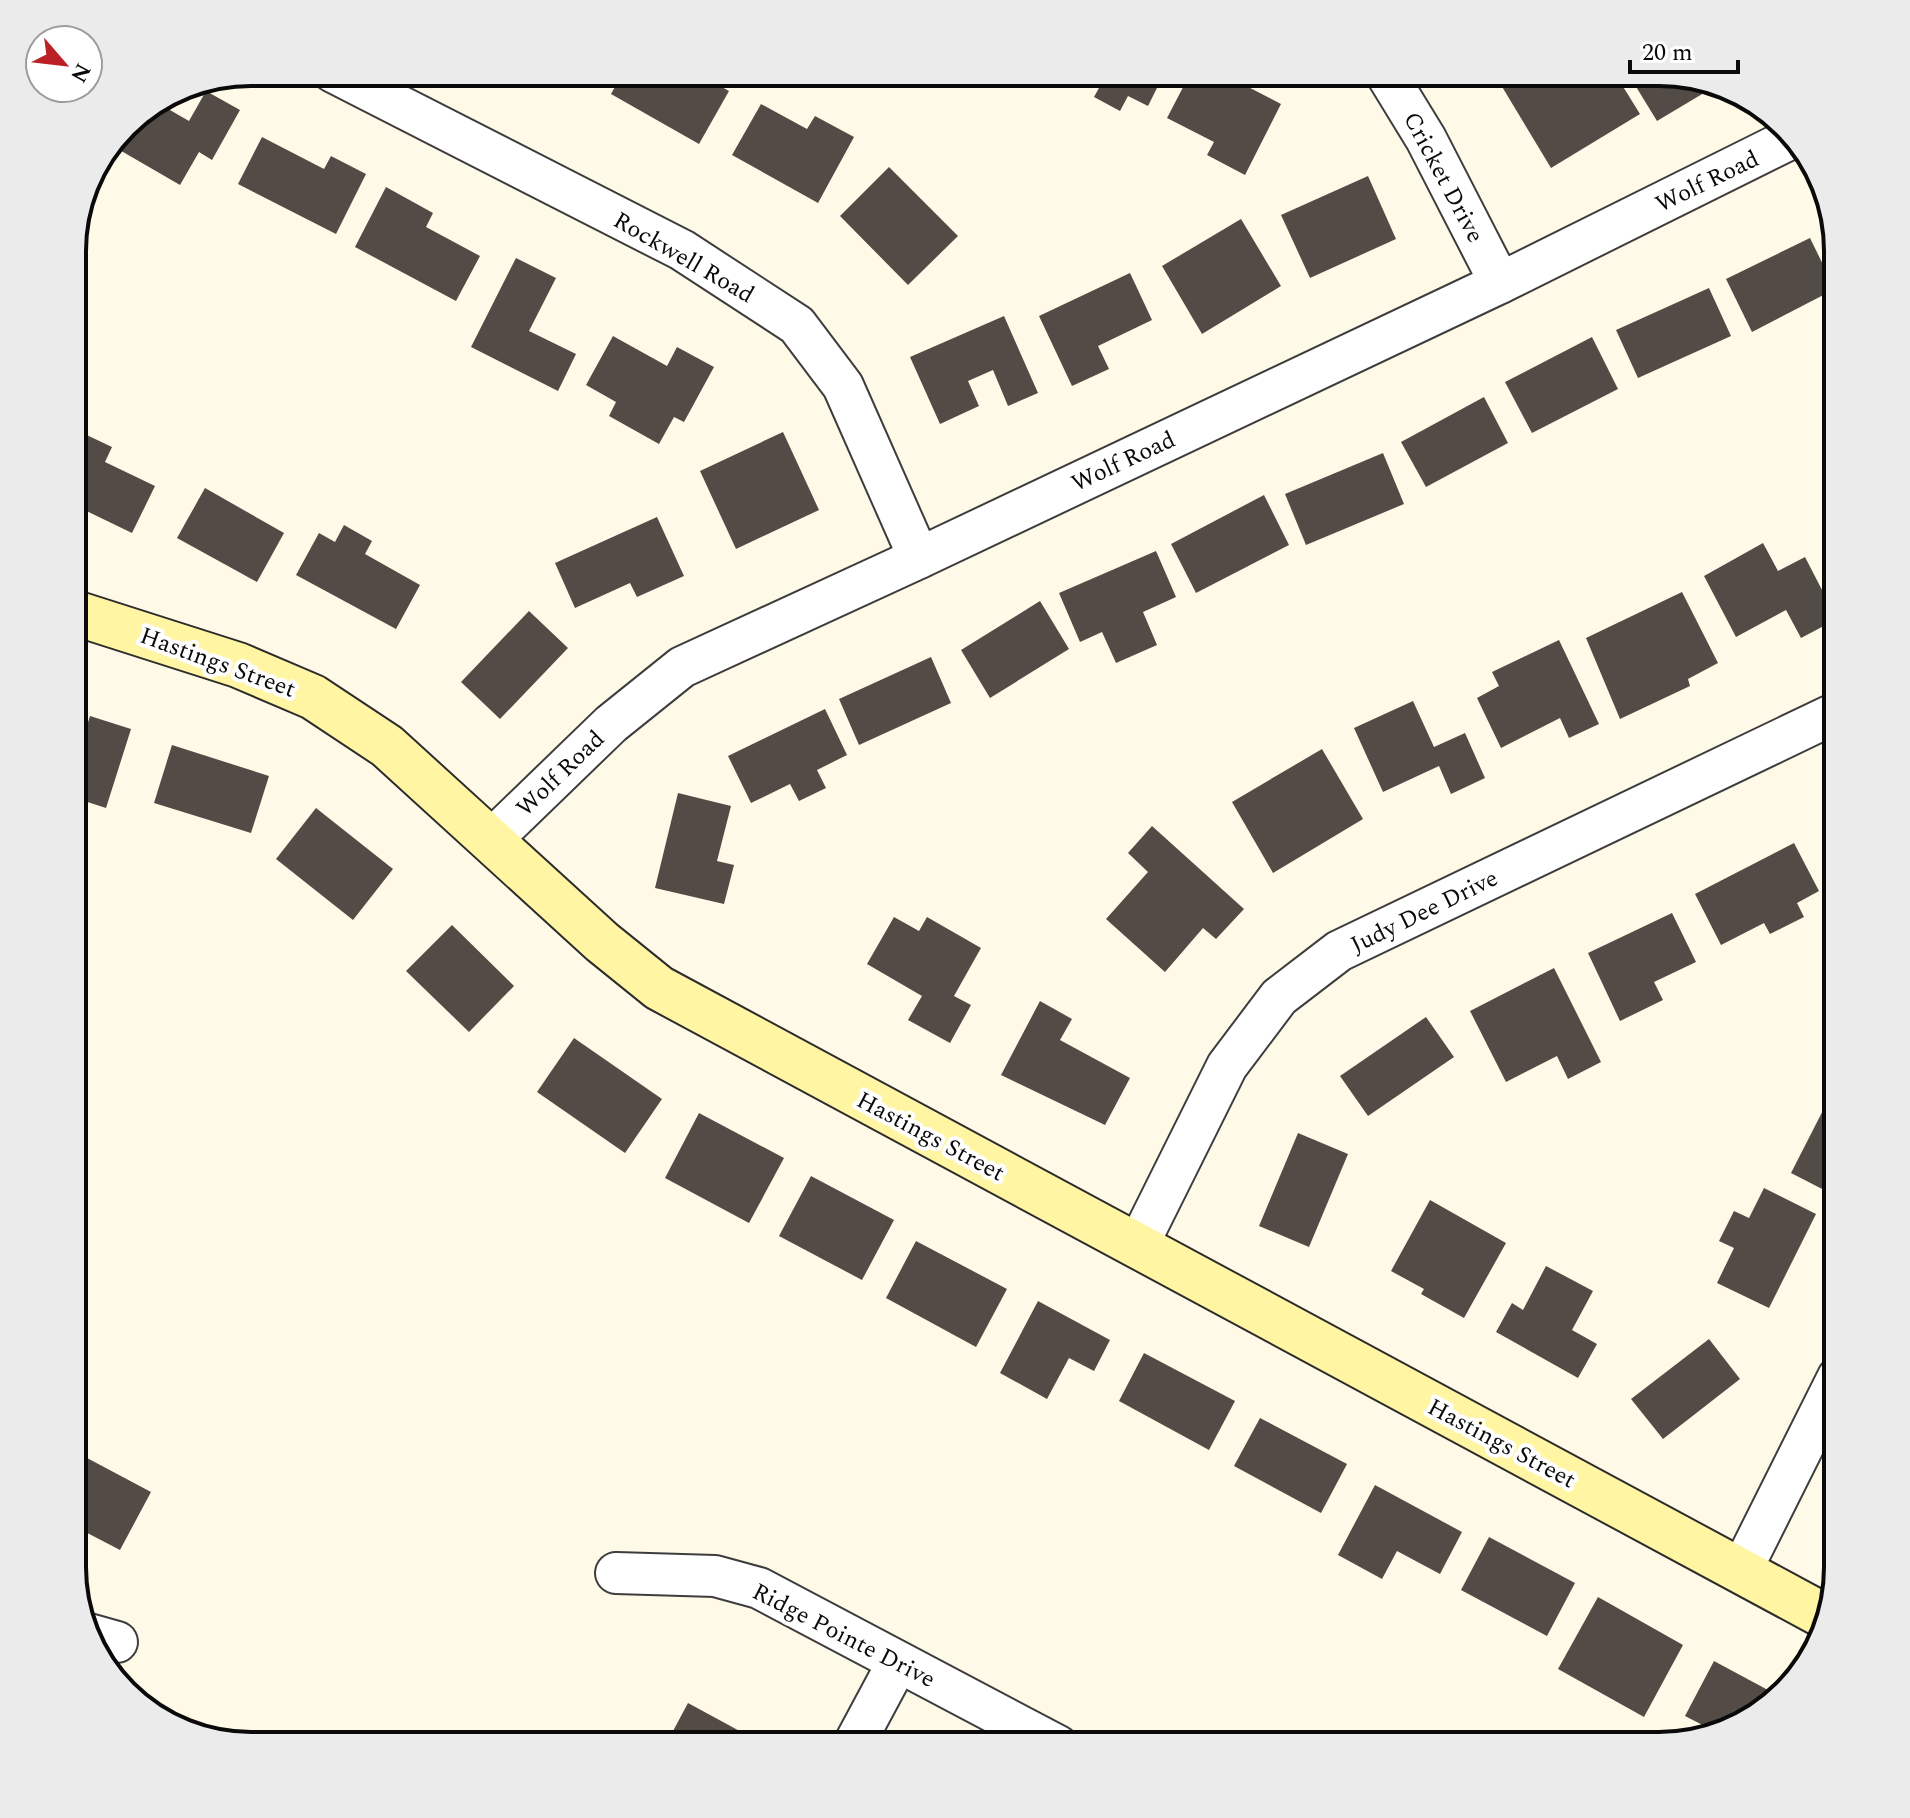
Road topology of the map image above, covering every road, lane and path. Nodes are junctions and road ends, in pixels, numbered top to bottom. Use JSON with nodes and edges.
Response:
{"nodes":[{"id":1,"x":360,"y":86,"type":"edge"},
{"id":2,"x":1394,"y":86,"type":"edge"},
{"id":3,"x":1783,"y":142,"type":"edge"},
{"id":4,"x":1500,"y":283,"type":"junction"},
{"id":5,"x":919,"y":558,"type":"junction"},
{"id":6,"x":86,"y":616,"type":"edge"},
{"id":7,"x":1824,"y":719,"type":"edge"},
{"id":8,"x":490,"y":841,"type":"junction"},
{"id":9,"x":1137,"y":1247,"type":"junction"},
{"id":10,"x":1824,"y":1405,"type":"edge"},
{"id":11,"x":1741,"y":1571,"type":"junction"},
{"id":12,"x":616,"y":1573,"type":"dead end"},
{"id":13,"x":1817,"y":1612,"type":"edge"},
{"id":14,"x":898,"y":1662,"type":"junction"},
{"id":15,"x":860,"y":1732,"type":"edge"},
{"id":16,"x":1031,"y":1732,"type":"edge"}],
"edges":[{"from":1,"to":5,"type":"street","name":"Rockwell Road"},
{"from":2,"to":4,"type":"street","name":"Cricket Drive"},
{"from":3,"to":4,"type":"street","name":"Wolf Road"},
{"from":4,"to":5,"type":"street","name":"Wolf Road"},
{"from":5,"to":8,"type":"street","name":"Wolf Road"},
{"from":6,"to":8,"type":"street","name":"Hastings Street"},
{"from":7,"to":9,"type":"street","name":"Judy Dee Drive"},
{"from":8,"to":9,"type":"street","name":"Hastings Street"},
{"from":9,"to":11,"type":"street","name":"Hastings Street"},
{"from":10,"to":11,"type":"street"},
{"from":11,"to":13,"type":"street","name":"Hastings Street"},
{"from":12,"to":14,"type":"street","name":"Ridge Pointe Drive"},
{"from":14,"to":15,"type":"street"},
{"from":14,"to":16,"type":"street","name":"Ridge Pointe Drive"}]}
